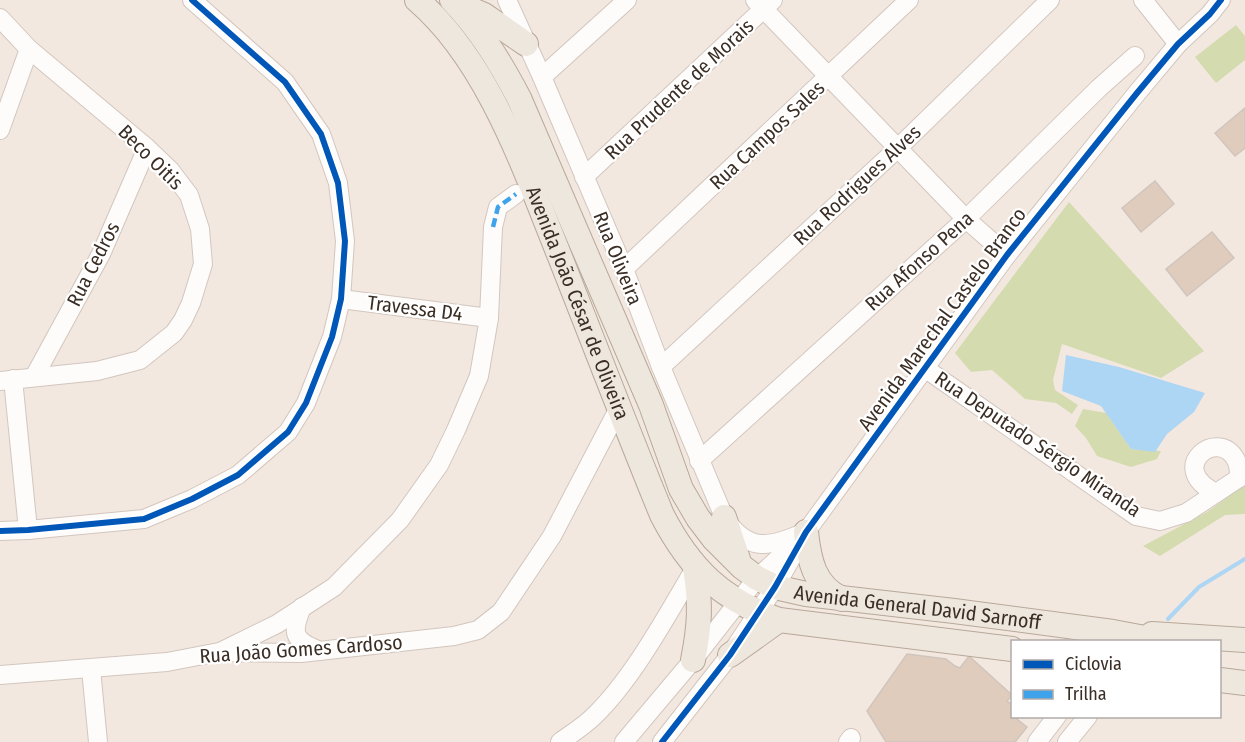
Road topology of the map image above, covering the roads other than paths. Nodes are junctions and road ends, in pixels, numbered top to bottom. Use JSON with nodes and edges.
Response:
{"nodes":[{"id":1,"x":192,"y":0,"type":"edge"},
{"id":2,"x":417,"y":0,"type":"edge"},
{"id":3,"x":507,"y":0,"type":"edge"},
{"id":4,"x":627,"y":0,"type":"edge"},
{"id":5,"x":909,"y":0,"type":"edge"},
{"id":6,"x":1050,"y":0,"type":"edge"},
{"id":7,"x":1143,"y":0,"type":"edge"},
{"id":8,"x":1206,"y":0,"type":"edge"},
{"id":9,"x":1221,"y":0,"type":"edge"},
{"id":10,"x":453,"y":1,"type":"edge"},
{"id":11,"x":764,"y":3,"type":"edge"},
{"id":12,"x":0,"y":18,"type":"edge"},
{"id":13,"x":526,"y":44,"type":"junction"},
{"id":14,"x":1178,"y":44,"type":"junction"},
{"id":15,"x":29,"y":49,"type":"junction"},
{"id":16,"x":1135,"y":56,"type":"dead end"},
{"id":17,"x":830,"y":76,"type":"junction"},
{"id":18,"x":542,"y":77,"type":"junction"},
{"id":19,"x":1099,"y":87,"type":"junction"},
{"id":20,"x":1124,"y":109,"type":"junction"},
{"id":21,"x":0,"y":130,"type":"edge"},
{"id":22,"x":147,"y":148,"type":"junction"},
{"id":23,"x":897,"y":149,"type":"junction"},
{"id":24,"x":584,"y":177,"type":"junction"},
{"id":25,"x":516,"y":194,"type":"dead end"},
{"id":26,"x":966,"y":219,"type":"junction"},
{"id":27,"x":1007,"y":255,"type":"junction"},
{"id":28,"x":624,"y":269,"type":"junction"},
{"id":29,"x":341,"y":299,"type":"junction"},
{"id":30,"x":489,"y":318,"type":"junction"},
{"id":31,"x":661,"y":367,"type":"junction"},
{"id":32,"x":926,"y":369,"type":"junction"},
{"id":33,"x":34,"y":377,"type":"junction"},
{"id":34,"x":6,"y":380,"type":"edge"},
{"id":35,"x":620,"y":406,"type":"junction"},
{"id":36,"x":699,"y":461,"type":"junction"},
{"id":37,"x":1242,"y":476,"type":"edge"},
{"id":38,"x":1216,"y":493,"type":"junction"},
{"id":39,"x":724,"y":517,"type":"junction"},
{"id":40,"x":0,"y":531,"type":"edge"},
{"id":41,"x":28,"y":531,"type":"junction"},
{"id":42,"x":806,"y":532,"type":"junction"},
{"id":43,"x":695,"y":568,"type":"junction"},
{"id":44,"x":757,"y":576,"type":"junction"},
{"id":45,"x":844,"y":600,"type":"junction"},
{"id":46,"x":302,"y":607,"type":"junction"},
{"id":47,"x":758,"y":611,"type":"junction"},
{"id":48,"x":1113,"y":632,"type":"junction"},
{"id":49,"x":1155,"y":640,"type":"edge"},
{"id":50,"x":1245,"y":640,"type":"edge"},
{"id":51,"x":1011,"y":649,"type":"edge"},
{"id":52,"x":320,"y":651,"type":"junction"},
{"id":53,"x":1221,"y":651,"type":"edge"},
{"id":54,"x":219,"y":652,"type":"junction"},
{"id":55,"x":730,"y":655,"type":"joint"},
{"id":56,"x":1245,"y":656,"type":"edge"},
{"id":57,"x":693,"y":660,"type":"junction"},
{"id":58,"x":1221,"y":668,"type":"edge"},
{"id":59,"x":91,"y":669,"type":"junction"},
{"id":60,"x":1245,"y":670,"type":"edge"},
{"id":61,"x":0,"y":675,"type":"edge"},
{"id":62,"x":1221,"y":680,"type":"edge"},
{"id":63,"x":1245,"y":683,"type":"edge"},
{"id":64,"x":1056,"y":718,"type":"edge"},
{"id":65,"x":1087,"y":718,"type":"edge"},
{"id":66,"x":98,"y":742,"type":"edge"},
{"id":67,"x":560,"y":742,"type":"edge"},
{"id":68,"x":624,"y":742,"type":"edge"},
{"id":69,"x":662,"y":742,"type":"edge"},
{"id":70,"x":1037,"y":742,"type":"edge"},
{"id":71,"x":1067,"y":742,"type":"edge"}],
"edges":[{"from":1,"to":29,"type":"street"},
{"from":2,"to":35,"type":"main road","name":"Avenida João César de Oliveira"},
{"from":3,"to":13,"type":"street","name":"Rua Oliveira"},
{"from":4,"to":18,"type":"street"},
{"from":5,"to":17,"type":"street","name":"Rua Campos Sales"},
{"from":6,"to":23,"type":"street","name":"Rua Rodrigues Alves"},
{"from":7,"to":14,"type":"street"},
{"from":8,"to":14,"type":"street","name":"Avenida Marechal Castelo Branco"},
{"from":9,"to":14,"type":"street","name":"Avenida Marechal Castelo Branco"},
{"from":10,"to":13,"type":"main road"},
{"from":10,"to":44,"type":"main road","name":"Avenida João César de Oliveira"},
{"from":11,"to":17,"type":"street"},
{"from":11,"to":24,"type":"street","name":"Rua Prudente de Morais"},
{"from":12,"to":15,"type":"street","name":"Beco Oitis"},
{"from":13,"to":18,"type":"street","name":"Rua Oliveira"},
{"from":14,"to":20,"type":"street","name":"Avenida Marechal Castelo Branco"},
{"from":15,"to":21,"type":"street"},
{"from":15,"to":22,"type":"street","name":"Beco Oitis"},
{"from":16,"to":19,"type":"street","name":"Rua Afonso Pena"},
{"from":17,"to":23,"type":"street"},
{"from":17,"to":28,"type":"street","name":"Rua Campos Sales"},
{"from":18,"to":24,"type":"street","name":"Rua Oliveira"},
{"from":19,"to":20,"type":"street"},
{"from":19,"to":26,"type":"street","name":"Rua Afonso Pena"},
{"from":20,"to":27,"type":"street","name":"Avenida Marechal Castelo Branco"},
{"from":22,"to":33,"type":"street","name":"Rua Cedros"},
{"from":22,"to":33,"type":"street","name":"Beco Oitis"},
{"from":23,"to":26,"type":"street"},
{"from":23,"to":31,"type":"street","name":"Rua Rodrigues Alves"},
{"from":24,"to":28,"type":"street","name":"Rua Oliveira"},
{"from":25,"to":30,"type":"street"},
{"from":26,"to":27,"type":"street"},
{"from":26,"to":36,"type":"street","name":"Rua Afonso Pena"},
{"from":27,"to":32,"type":"street","name":"Avenida Marechal Castelo Branco"},
{"from":28,"to":31,"type":"street","name":"Rua Oliveira"},
{"from":29,"to":30,"type":"street","name":"Travessa D4"},
{"from":29,"to":41,"type":"street"},
{"from":30,"to":46,"type":"street"},
{"from":31,"to":36,"type":"street","name":"Rua Oliveira"},
{"from":32,"to":38,"type":"street","name":"Rua Deputado Sérgio Miranda"},
{"from":32,"to":42,"type":"street","name":"Avenida Marechal Castelo Branco"},
{"from":33,"to":34,"type":"street","name":"Beco Oitis"},
{"from":34,"to":41,"type":"street"},
{"from":35,"to":43,"type":"main road","name":"Avenida João César de Oliveira"},
{"from":35,"to":52,"type":"street","name":"Rua João Gomes Cardoso"},
{"from":36,"to":39,"type":"street","name":"Rua Oliveira"},
{"from":37,"to":38,"type":"street","name":"Rua Deputado Sérgio Miranda"},
{"from":37,"to":38,"type":"street"},
{"from":39,"to":42,"type":"street"},
{"from":39,"to":44,"type":"main road"},
{"from":40,"to":41,"type":"street"},
{"from":42,"to":44,"type":"street","name":"Avenida Marechal Castelo Branco"},
{"from":42,"to":45,"type":"main road"},
{"from":43,"to":47,"type":"main road","name":"Avenida João César de Oliveira"},
{"from":43,"to":57,"type":"main road"},
{"from":43,"to":67,"type":"street"},
{"from":44,"to":45,"type":"main road","name":"Avenida General David Sarnoff"},
{"from":44,"to":47,"type":"street","name":"Avenida General David Sarnoff"},
{"from":45,"to":48,"type":"main road","name":"Avenida General David Sarnoff"},
{"from":46,"to":52,"type":"street"},
{"from":46,"to":54,"type":"street"},
{"from":47,"to":51,"type":"main road","name":"Avenida General David Sarnoff"},
{"from":47,"to":55,"type":"main road"},
{"from":47,"to":57,"type":"street","name":"Avenida General David Sarnoff"},
{"from":48,"to":49,"type":"main road","name":"Avenida General David Sarnoff"},
{"from":48,"to":50,"type":"main road"},
{"from":52,"to":54,"type":"street","name":"Rua João Gomes Cardoso"},
{"from":53,"to":56,"type":"main road"},
{"from":54,"to":59,"type":"street","name":"Rua João Gomes Cardoso"},
{"from":55,"to":69,"type":"street"},
{"from":57,"to":68,"type":"street","name":"Avenida General David Sarnoff"},
{"from":58,"to":60,"type":"main road"},
{"from":59,"to":61,"type":"street","name":"Rua João Gomes Cardoso"},
{"from":59,"to":66,"type":"street"},
{"from":62,"to":63,"type":"main road"},
{"from":64,"to":70,"type":"street"},
{"from":65,"to":71,"type":"street"}]}
